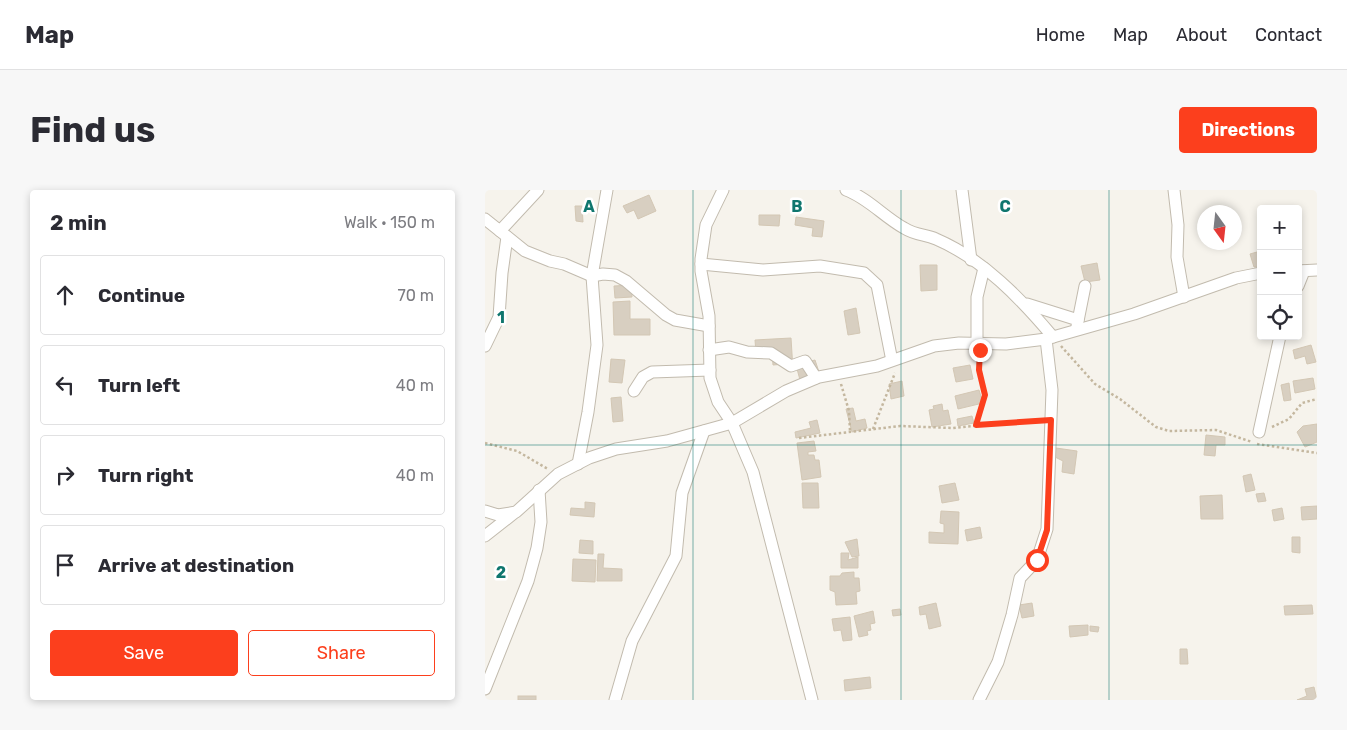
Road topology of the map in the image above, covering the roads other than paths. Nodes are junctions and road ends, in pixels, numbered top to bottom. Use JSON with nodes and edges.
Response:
{"nodes":[{"id":1,"x":538,"y":190,"type":"edge"},
{"id":2,"x":607,"y":190,"type":"edge"},
{"id":3,"x":723,"y":190,"type":"edge"},
{"id":4,"x":847,"y":190,"type":"edge"},
{"id":5,"x":962,"y":190,"type":"edge"},
{"id":6,"x":1174,"y":190,"type":"edge"},
{"id":7,"x":485,"y":219,"type":"edge"},
{"id":8,"x":503,"y":234,"type":"junction"},
{"id":9,"x":971,"y":260,"type":"junction"},
{"id":10,"x":701,"y":264,"type":"junction"},
{"id":11,"x":984,"y":268,"type":"junction"},
{"id":12,"x":1310,"y":269,"type":"edge"},
{"id":13,"x":1257,"y":274,"type":"edge"},
{"id":14,"x":592,"y":276,"type":"junction"},
{"id":15,"x":1302,"y":280,"type":"edge"},
{"id":16,"x":1085,"y":286,"type":"dead end"},
{"id":17,"x":1184,"y":296,"type":"junction"},
{"id":18,"x":1023,"y":303,"type":"junction"},
{"id":19,"x":1077,"y":325,"type":"junction"},
{"id":20,"x":709,"y":326,"type":"junction"},
{"id":21,"x":1050,"y":338,"type":"junction"},
{"id":22,"x":1279,"y":340,"type":"edge"},
{"id":23,"x":978,"y":344,"type":"junction"},
{"id":24,"x":485,"y":346,"type":"edge"},
{"id":25,"x":709,"y":350,"type":"junction"},
{"id":26,"x":895,"y":358,"type":"junction"},
{"id":27,"x":709,"y":370,"type":"junction"},
{"id":28,"x":816,"y":378,"type":"junction"},
{"id":29,"x":634,"y":391,"type":"dead end"},
{"id":30,"x":732,"y":424,"type":"junction"},
{"id":31,"x":704,"y":431,"type":"junction"},
{"id":32,"x":1259,"y":432,"type":"road end"},
{"id":33,"x":578,"y":464,"type":"junction"},
{"id":34,"x":539,"y":490,"type":"junction"},
{"id":35,"x":485,"y":511,"type":"edge"},
{"id":36,"x":516,"y":512,"type":"junction"},
{"id":37,"x":485,"y":536,"type":"edge"},
{"id":38,"x":485,"y":689,"type":"edge"},
{"id":39,"x":615,"y":700,"type":"edge"},
{"id":40,"x":811,"y":700,"type":"edge"},
{"id":41,"x":979,"y":700,"type":"edge"}],
"edges":[{"from":1,"to":8,"type":"street"},
{"from":2,"to":14,"type":"street"},
{"from":3,"to":10,"type":"street"},
{"from":4,"to":9,"type":"street"},
{"from":5,"to":9,"type":"street"},
{"from":6,"to":17,"type":"street"},
{"from":7,"to":8,"type":"street"},
{"from":8,"to":14,"type":"street"},
{"from":8,"to":24,"type":"street"},
{"from":9,"to":11,"type":"street"},
{"from":10,"to":20,"type":"street"},
{"from":10,"to":26,"type":"street"},
{"from":11,"to":18,"type":"street"},
{"from":11,"to":23,"type":"street"},
{"from":12,"to":15,"type":"street"},
{"from":13,"to":17,"type":"street"},
{"from":14,"to":20,"type":"street"},
{"from":14,"to":33,"type":"street"},
{"from":16,"to":19,"type":"street"},
{"from":17,"to":19,"type":"street"},
{"from":18,"to":19,"type":"street"},
{"from":18,"to":21,"type":"street"},
{"from":19,"to":21,"type":"street"},
{"from":20,"to":25,"type":"street"},
{"from":21,"to":23,"type":"street"},
{"from":21,"to":41,"type":"street"},
{"from":22,"to":32,"type":"street"},
{"from":23,"to":26,"type":"street"},
{"from":25,"to":27,"type":"street"},
{"from":25,"to":28,"type":"street"},
{"from":26,"to":28,"type":"street"},
{"from":27,"to":29,"type":"street"},
{"from":27,"to":30,"type":"street"},
{"from":28,"to":30,"type":"street"},
{"from":30,"to":31,"type":"street"},
{"from":30,"to":40,"type":"street"},
{"from":31,"to":33,"type":"street"},
{"from":31,"to":39,"type":"street"},
{"from":33,"to":34,"type":"street"},
{"from":34,"to":36,"type":"street"},
{"from":34,"to":38,"type":"street"},
{"from":35,"to":36,"type":"street"},
{"from":36,"to":37,"type":"street"}]}
